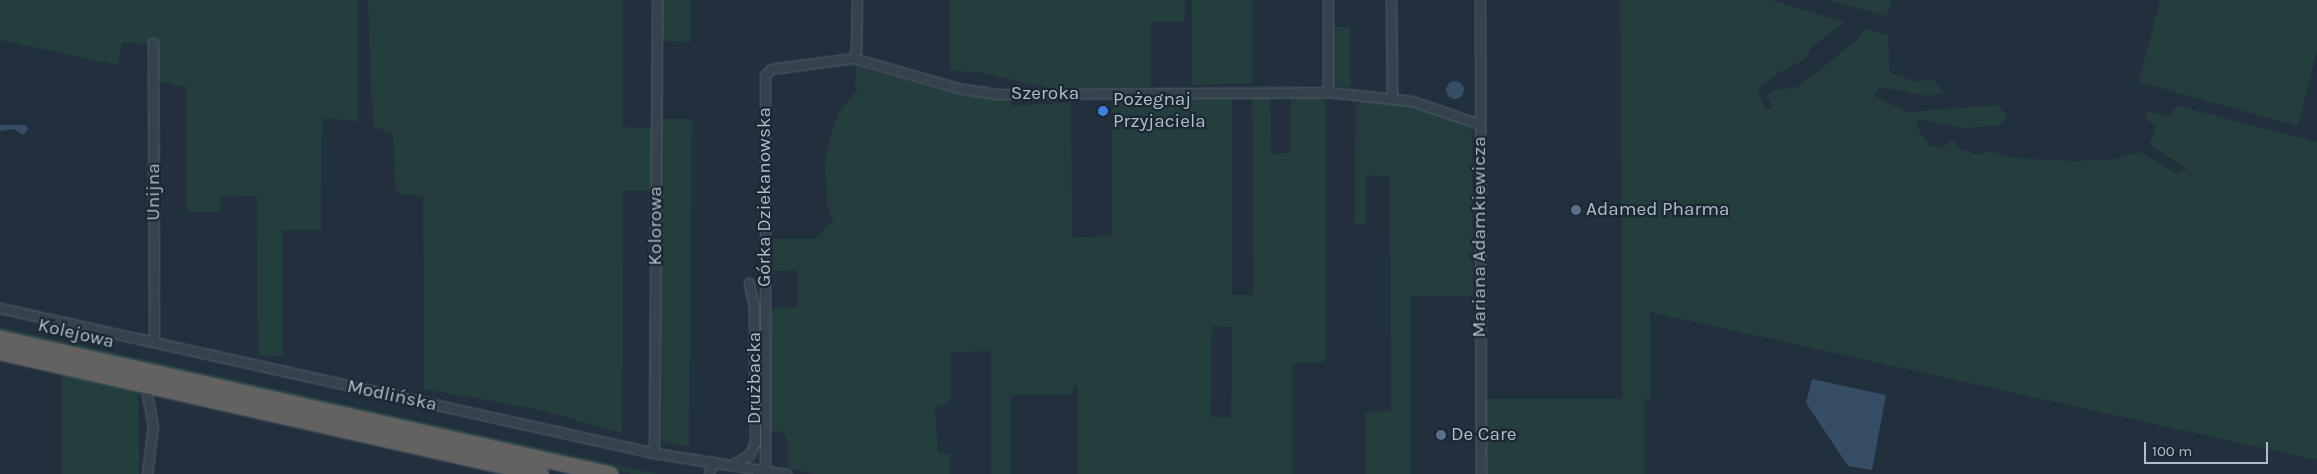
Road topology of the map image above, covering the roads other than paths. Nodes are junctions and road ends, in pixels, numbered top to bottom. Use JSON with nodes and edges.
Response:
{"nodes":[{"id":1,"x":657,"y":0,"type":"edge"},
{"id":2,"x":857,"y":0,"type":"edge"},
{"id":3,"x":1328,"y":0,"type":"edge"},
{"id":4,"x":1391,"y":0,"type":"edge"},
{"id":5,"x":1480,"y":0,"type":"edge"},
{"id":6,"x":153,"y":43,"type":"dead end"},
{"id":7,"x":853,"y":58,"type":"junction"},
{"id":8,"x":1328,"y":92,"type":"junction"},
{"id":9,"x":1392,"y":97,"type":"junction"},
{"id":10,"x":1479,"y":124,"type":"junction"},
{"id":11,"x":750,"y":283,"type":"dead end"},
{"id":12,"x":0,"y":308,"type":"edge"},
{"id":13,"x":0,"y":338,"type":"edge"},
{"id":14,"x":154,"y":341,"type":"junction"},
{"id":15,"x":0,"y":352,"type":"edge"},
{"id":16,"x":144,"y":377,"type":"junction"},
{"id":17,"x":654,"y":453,"type":"junction"},
{"id":18,"x":712,"y":461,"type":"junction"},
{"id":19,"x":735,"y":464,"type":"junction"},
{"id":20,"x":765,"y":469,"type":"junction"},
{"id":21,"x":147,"y":474,"type":"edge"},
{"id":22,"x":540,"y":474,"type":"edge"},
{"id":23,"x":610,"y":474,"type":"edge"},
{"id":24,"x":709,"y":474,"type":"edge"},
{"id":25,"x":786,"y":474,"type":"edge"},
{"id":26,"x":1481,"y":474,"type":"edge"}],
"edges":[{"from":1,"to":17,"type":"street","name":"Kolorowa"},
{"from":2,"to":7,"type":"street"},
{"from":3,"to":8,"type":"street"},
{"from":4,"to":9,"type":"street"},
{"from":5,"to":10,"type":"street","name":"Mariana Adamkiewicza"},
{"from":6,"to":14,"type":"street","name":"Unijna"},
{"from":7,"to":8,"type":"street","name":"Szeroka"},
{"from":7,"to":20,"type":"street","name":"Górka Dziekanowska"},
{"from":8,"to":9,"type":"street","name":"Szeroka"},
{"from":9,"to":10,"type":"street","name":"Szeroka"},
{"from":10,"to":26,"type":"street","name":"Mariana Adamkiewicza"},
{"from":11,"to":19,"type":"street","name":"Drużbacka"},
{"from":12,"to":14,"type":"street","name":"Modlińska"},
{"from":13,"to":16,"type":"highway","name":"Kolejowa"},
{"from":14,"to":17,"type":"street","name":"Modlińska"},
{"from":15,"to":16,"type":"highway"},
{"from":16,"to":21,"type":"street"},
{"from":16,"to":22,"type":"highway"},
{"from":16,"to":23,"type":"highway"},
{"from":17,"to":18,"type":"street","name":"Modlińska"},
{"from":18,"to":19,"type":"street","name":"Modlińska"},
{"from":18,"to":24,"type":"street"},
{"from":19,"to":20,"type":"street","name":"Modlińska"},
{"from":20,"to":25,"type":"street","name":"Modlińska"}]}
